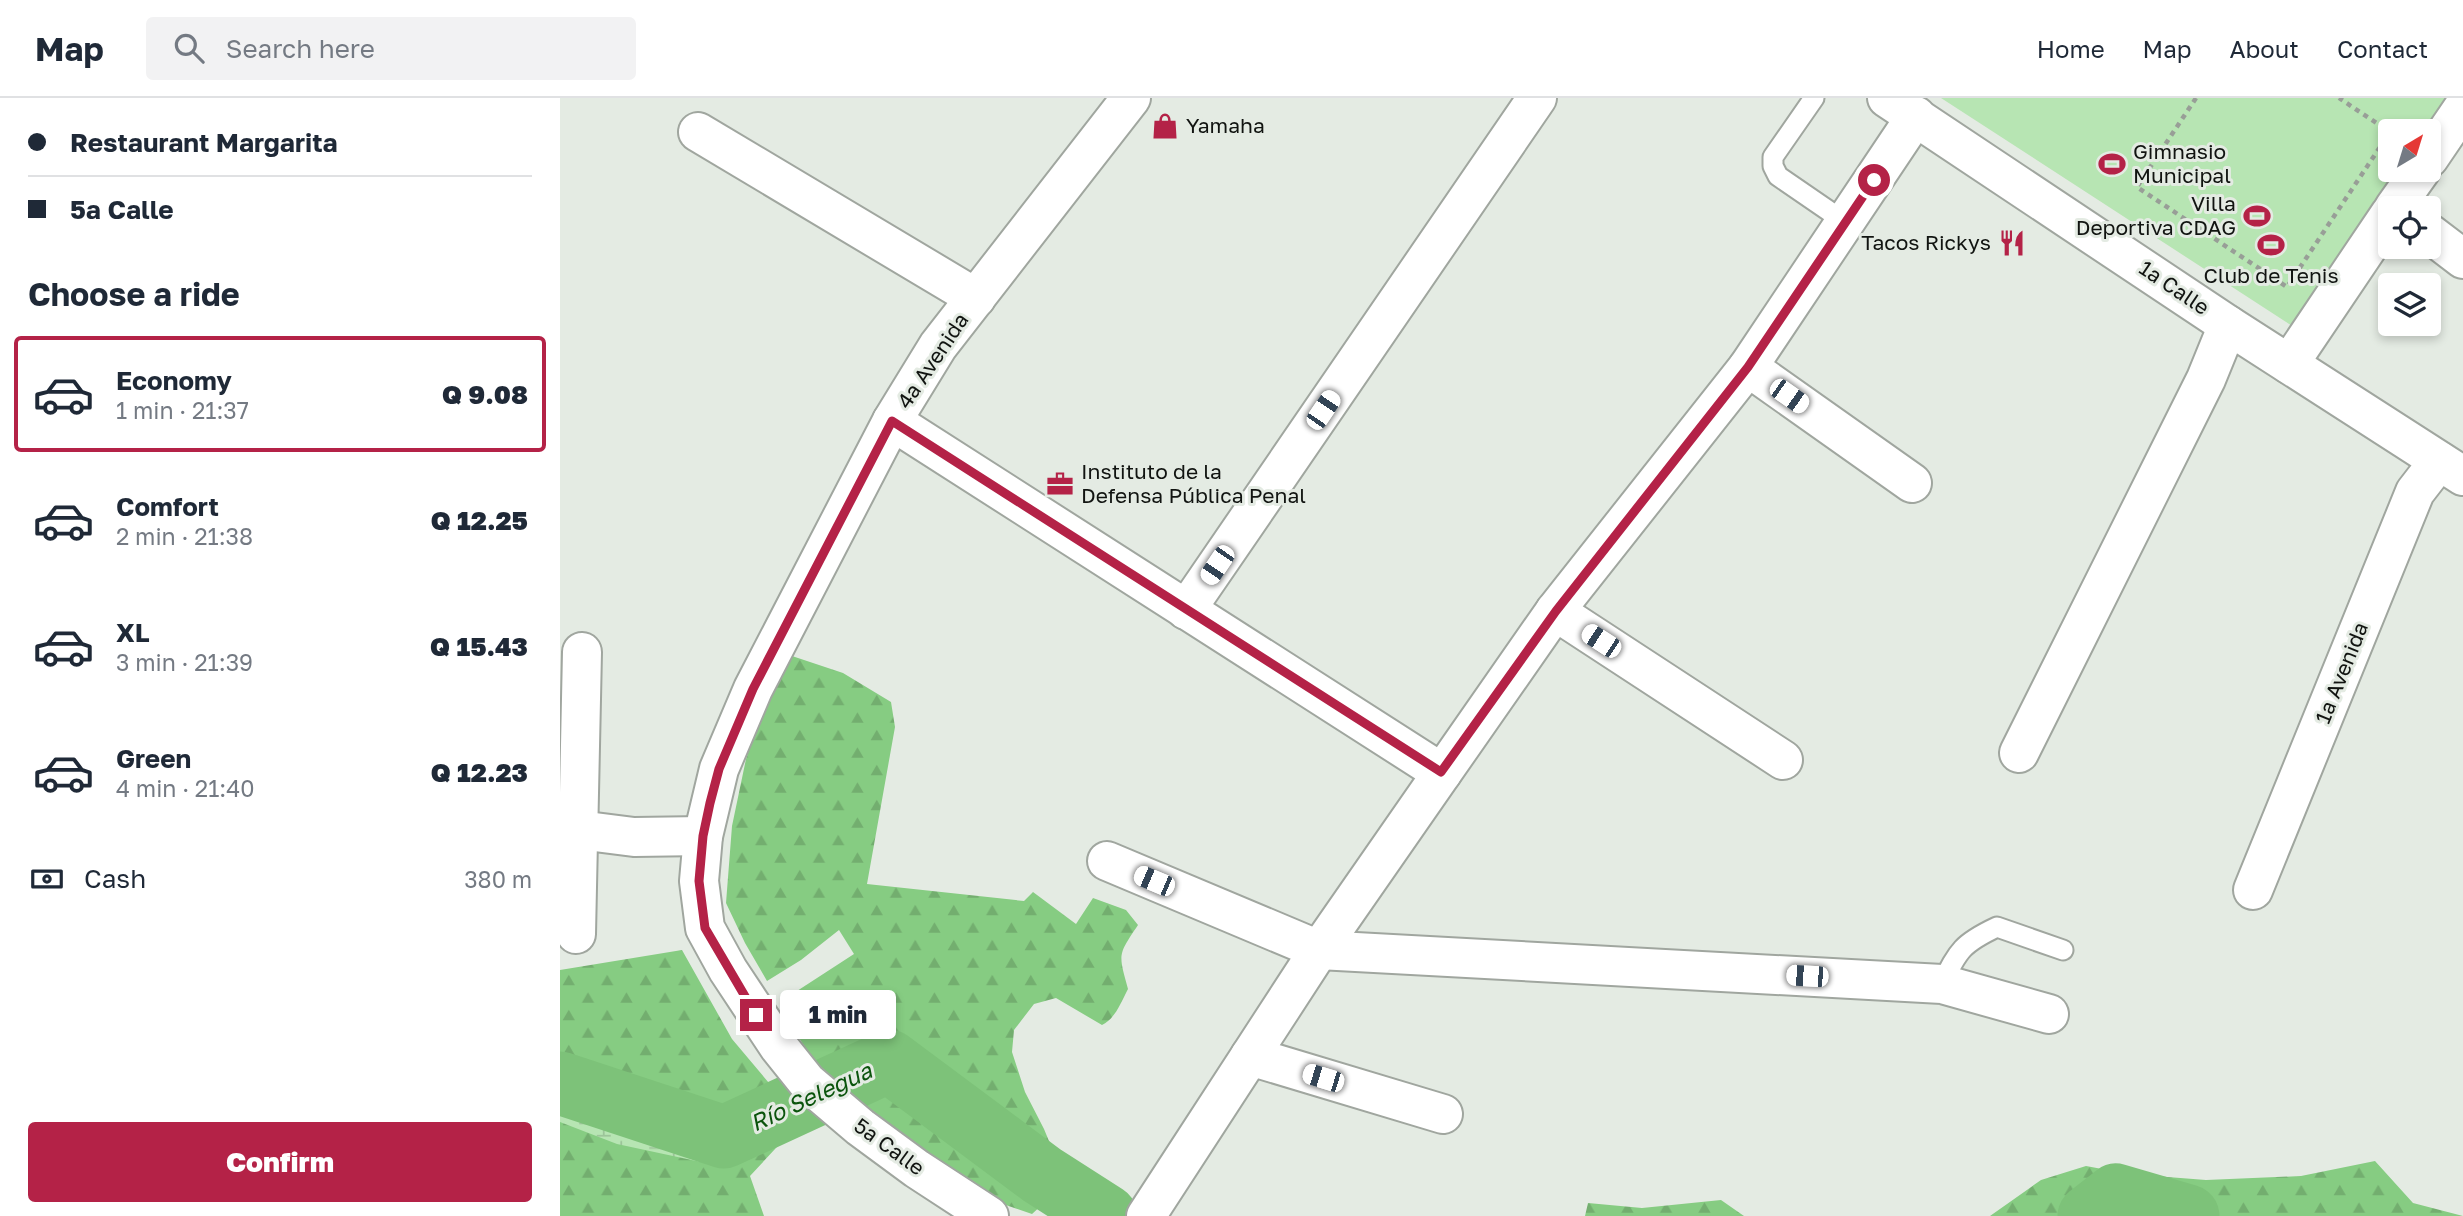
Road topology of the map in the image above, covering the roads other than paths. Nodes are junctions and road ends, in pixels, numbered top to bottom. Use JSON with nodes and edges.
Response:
{"nodes":[{"id":1,"x":1131,"y":98,"type":"edge"},
{"id":2,"x":1537,"y":98,"type":"edge"},
{"id":3,"x":1814,"y":98,"type":"edge"},
{"id":4,"x":1901,"y":107,"type":"edge"},
{"id":5,"x":2463,"y":108,"type":"edge"},
{"id":6,"x":698,"y":132,"type":"dead end"},
{"id":7,"x":2441,"y":140,"type":"edge"},
{"id":8,"x":1845,"y":222,"type":"junction"},
{"id":9,"x":2378,"y":233,"type":"edge"},
{"id":10,"x":2441,"y":242,"type":"edge"},
{"id":11,"x":2463,"y":259,"type":"edge"},
{"id":12,"x":976,"y":298,"type":"junction"},
{"id":13,"x":2228,"y":325,"type":"junction"},
{"id":14,"x":2289,"y":364,"type":"junction"},
{"id":15,"x":1748,"y":367,"type":"junction"},
{"id":16,"x":892,"y":421,"type":"junction"},
{"id":17,"x":2451,"y":468,"type":"edge"},
{"id":18,"x":1912,"y":483,"type":"dead end"},
{"id":19,"x":1186,"y":610,"type":"junction"},
{"id":20,"x":1556,"y":611,"type":"junction"},
{"id":21,"x":582,"y":652,"type":"dead end"},
{"id":22,"x":2018,"y":753,"type":"dead end"},
{"id":23,"x":1783,"y":760,"type":"dead end"},
{"id":24,"x":1441,"y":772,"type":"junction"},
{"id":25,"x":569,"y":830,"type":"edge"},
{"id":26,"x":703,"y":836,"type":"junction"},
{"id":27,"x":1107,"y":861,"type":"dead end"},
{"id":28,"x":2253,"y":890,"type":"dead end"},
{"id":29,"x":705,"y":928,"type":"joint"},
{"id":30,"x":576,"y":934,"type":"dead end"},
{"id":31,"x":1319,"y":950,"type":"junction"},
{"id":32,"x":2063,"y":950,"type":"dead end"},
{"id":33,"x":1942,"y":984,"type":"junction"},
{"id":34,"x":2049,"y":1014,"type":"dead end"},
{"id":35,"x":1250,"y":1056,"type":"junction"},
{"id":36,"x":1443,"y":1114,"type":"dead end"},
{"id":37,"x":989,"y":1216,"type":"edge"},
{"id":38,"x":1146,"y":1216,"type":"edge"}],
"edges":[{"from":1,"to":12,"type":"street","name":"4a Avenida"},
{"from":2,"to":19,"type":"street"},
{"from":3,"to":8,"type":"lane"},
{"from":4,"to":8,"type":"street"},
{"from":4,"to":13,"type":"street","name":"1a Calle"},
{"from":5,"to":7,"type":"street"},
{"from":6,"to":12,"type":"street"},
{"from":8,"to":15,"type":"street"},
{"from":9,"to":14,"type":"street"},
{"from":10,"to":11,"type":"street"},
{"from":12,"to":16,"type":"street","name":"4a Avenida"},
{"from":13,"to":14,"type":"street","name":"1a Calle"},
{"from":13,"to":22,"type":"street"},
{"from":14,"to":17,"type":"street","name":"1a Calle"},
{"from":15,"to":18,"type":"street"},
{"from":15,"to":20,"type":"street"},
{"from":16,"to":19,"type":"street"},
{"from":16,"to":26,"type":"street","name":"4a Avenida"},
{"from":17,"to":28,"type":"street","name":"1a Avenida"},
{"from":19,"to":24,"type":"street"},
{"from":20,"to":23,"type":"street"},
{"from":20,"to":24,"type":"street"},
{"from":21,"to":25,"type":"street"},
{"from":24,"to":31,"type":"street"},
{"from":25,"to":26,"type":"street"},
{"from":25,"to":30,"type":"street"},
{"from":26,"to":29,"type":"street","name":"4a Avenida"},
{"from":27,"to":31,"type":"street"},
{"from":29,"to":37,"type":"street","name":"5a Calle"},
{"from":31,"to":33,"type":"street"},
{"from":31,"to":35,"type":"street"},
{"from":32,"to":33,"type":"lane"},
{"from":33,"to":34,"type":"street"},
{"from":35,"to":36,"type":"street"},
{"from":35,"to":38,"type":"street"}]}
